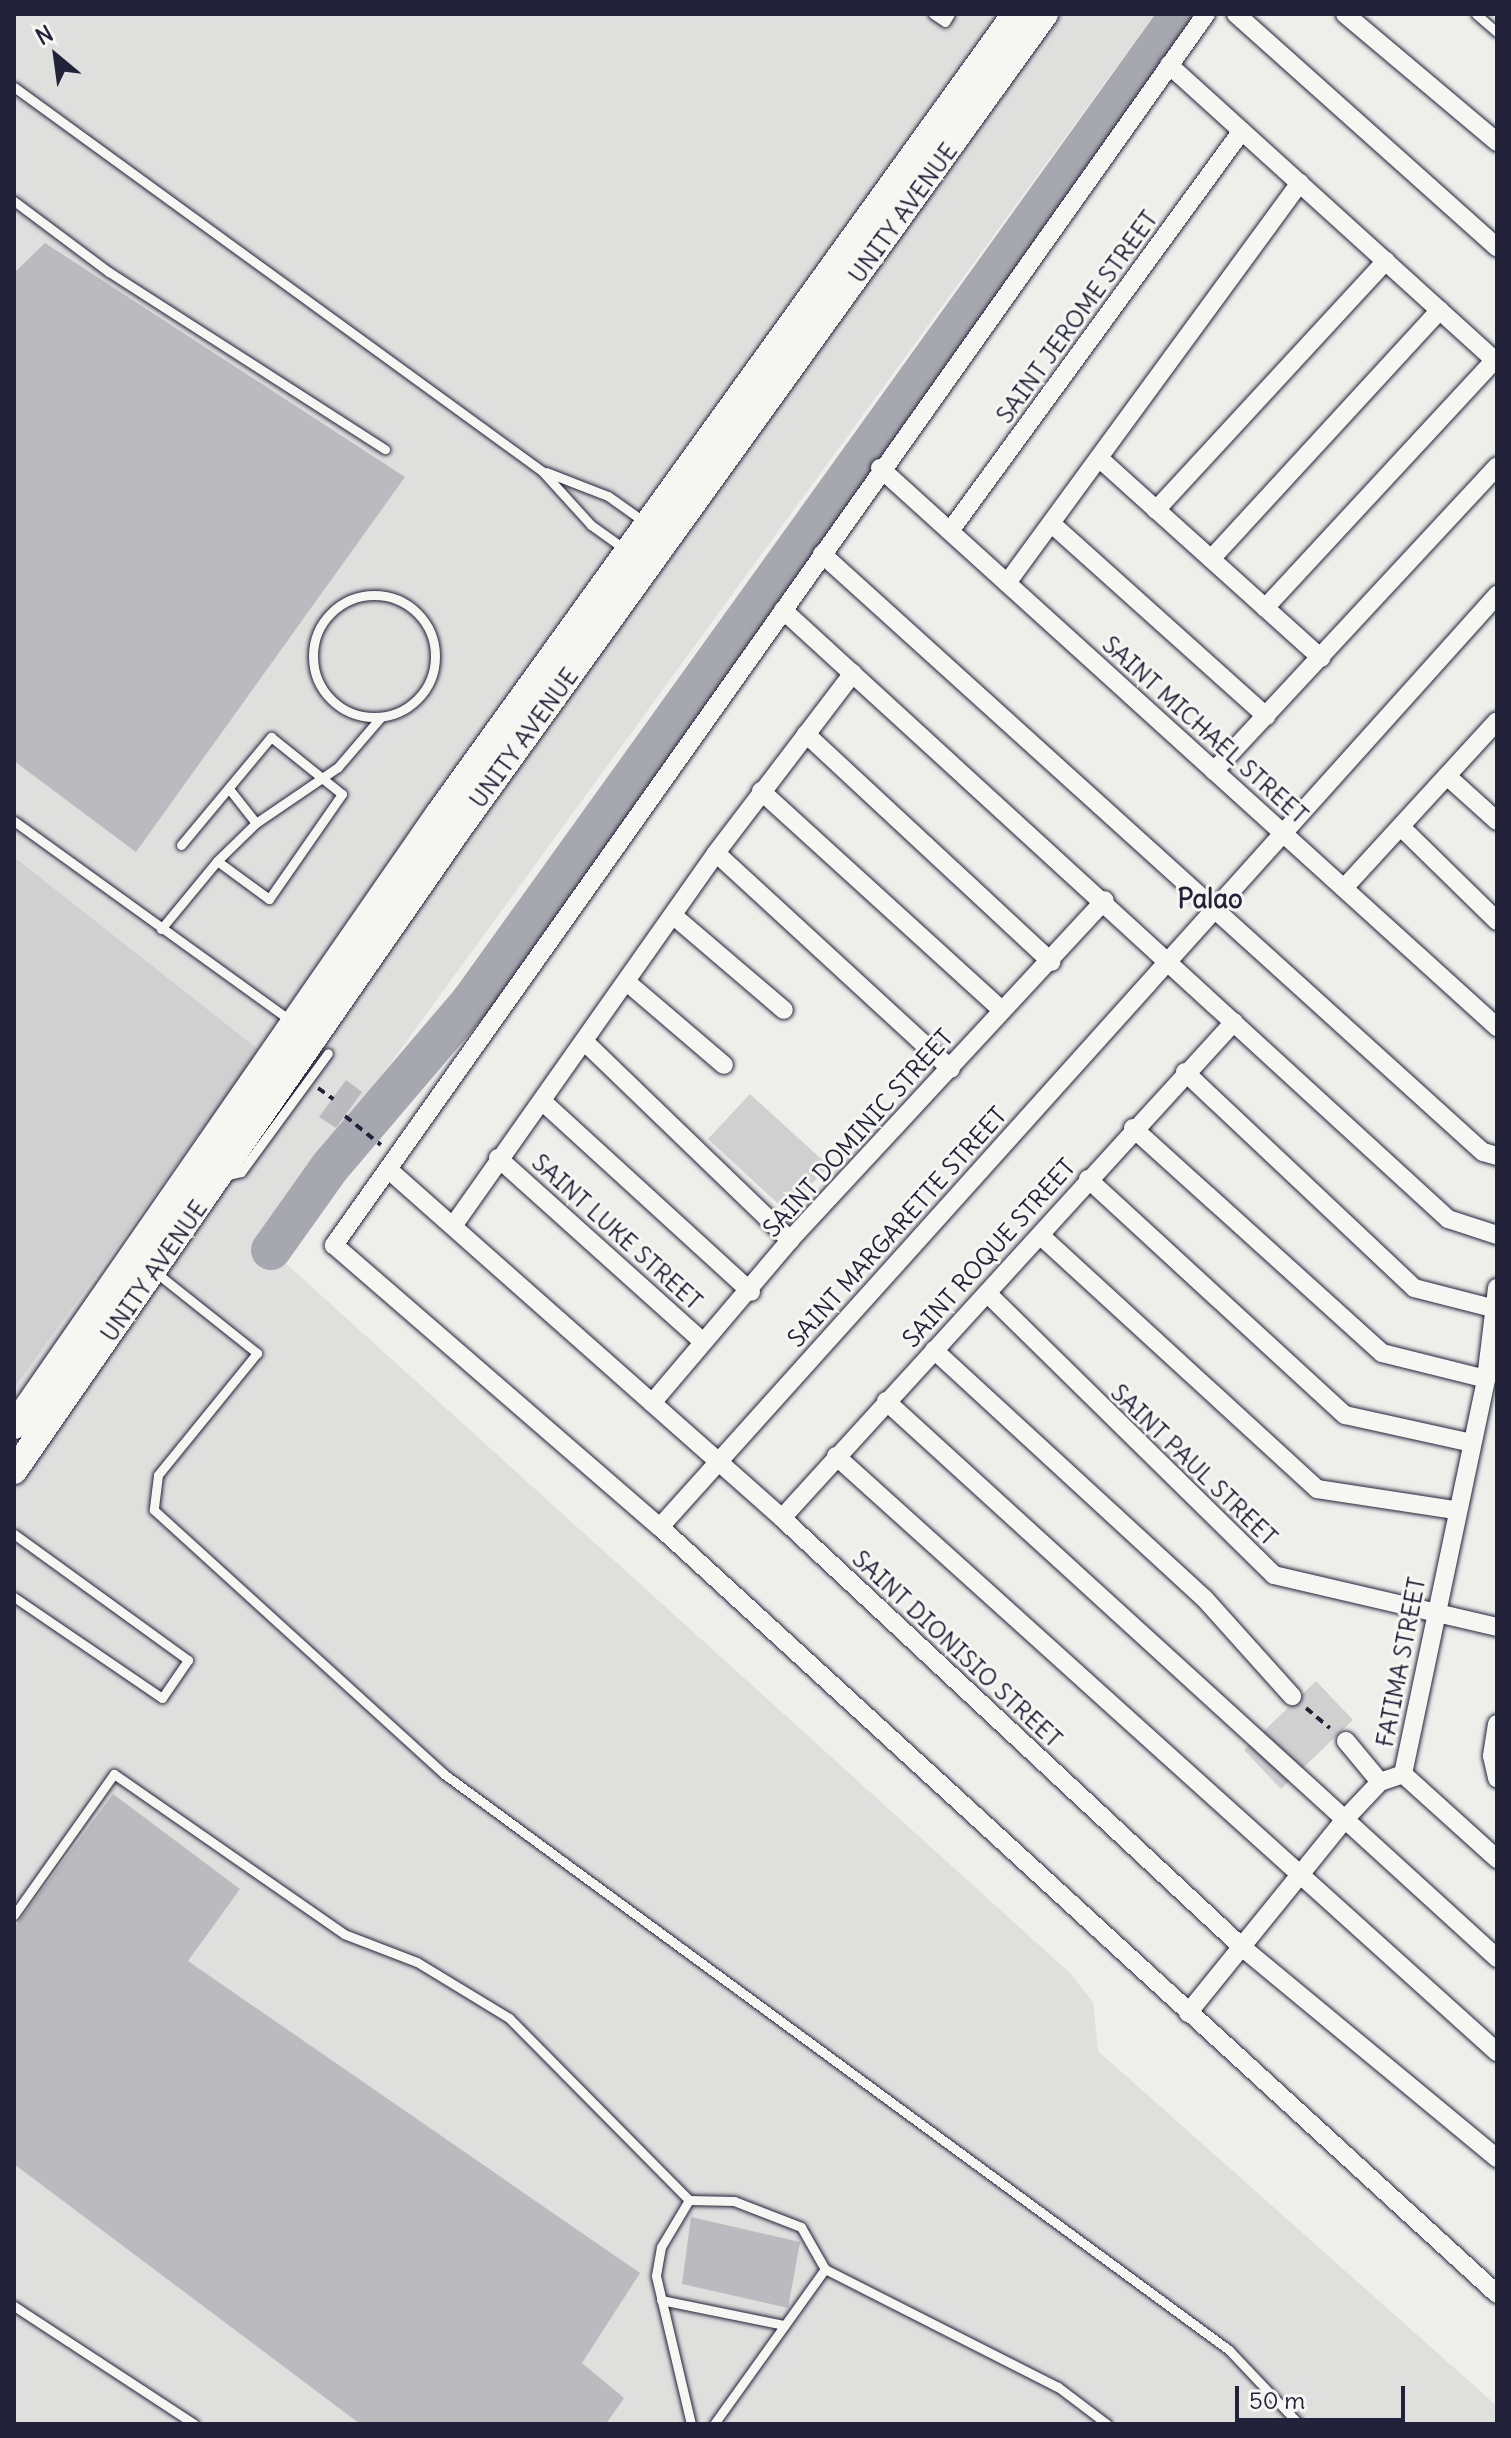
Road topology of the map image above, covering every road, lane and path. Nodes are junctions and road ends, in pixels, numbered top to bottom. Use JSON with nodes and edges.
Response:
{"nodes":[{"id":1,"x":933,"y":14,"type":"edge"},
{"id":2,"x":950,"y":14,"type":"edge"},
{"id":3,"x":1015,"y":14,"type":"edge"},
{"id":4,"x":1045,"y":14,"type":"edge"},
{"id":5,"x":1206,"y":14,"type":"edge"},
{"id":6,"x":1236,"y":14,"type":"edge"},
{"id":7,"x":1345,"y":14,"type":"edge"},
{"id":8,"x":1476,"y":14,"type":"edge"},
{"id":9,"x":1497,"y":32,"type":"edge"},
{"id":10,"x":1169,"y":65,"type":"junction"},
{"id":11,"x":14,"y":87,"type":"edge"},
{"id":12,"x":1242,"y":131,"type":"junction"},
{"id":13,"x":1497,"y":142,"type":"edge"},
{"id":14,"x":1300,"y":183,"type":"junction"},
{"id":15,"x":14,"y":201,"type":"edge"},
{"id":16,"x":1497,"y":247,"type":"edge"},
{"id":17,"x":1386,"y":261,"type":"junction"},
{"id":18,"x":1440,"y":310,"type":"junction"},
{"id":19,"x":1496,"y":361,"type":"edge"},
{"id":20,"x":385,"y":449,"type":"dead end"},
{"id":21,"x":1099,"y":458,"type":"junction"},
{"id":22,"x":1497,"y":466,"type":"edge"},
{"id":23,"x":880,"y":468,"type":"junction"},
{"id":24,"x":542,"y":471,"type":"junction"},
{"id":25,"x":1156,"y":510,"type":"junction"},
{"id":26,"x":1052,"y":524,"type":"junction"},
{"id":27,"x":950,"y":531,"type":"junction"},
{"id":28,"x":658,"y":533,"type":"junction"},
{"id":29,"x":822,"y":554,"type":"junction"},
{"id":30,"x":639,"y":559,"type":"junction"},
{"id":31,"x":1211,"y":559,"type":"junction"},
{"id":32,"x":1007,"y":583,"type":"junction"},
{"id":33,"x":1497,"y":595,"type":"edge"},
{"id":34,"x":1265,"y":608,"type":"junction"},
{"id":35,"x":783,"y":610,"type":"junction"},
{"id":36,"x":1321,"y":658,"type":"junction"},
{"id":37,"x":853,"y":673,"type":"junction"},
{"id":38,"x":1266,"y":716,"type":"junction"},
{"id":39,"x":380,"y":718,"type":"junction"},
{"id":40,"x":1495,"y":728,"type":"edge"},
{"id":41,"x":806,"y":734,"type":"junction"},
{"id":42,"x":1214,"y":771,"type":"junction"},
{"id":43,"x":326,"y":776,"type":"junction"},
{"id":44,"x":1447,"y":776,"type":"junction"},
{"id":45,"x":230,"y":790,"type":"junction"},
{"id":46,"x":761,"y":791,"type":"junction"},
{"id":47,"x":14,"y":821,"type":"edge"},
{"id":48,"x":1497,"y":821,"type":"edge"},
{"id":49,"x":256,"y":823,"type":"junction"},
{"id":50,"x":1401,"y":827,"type":"junction"},
{"id":51,"x":1283,"y":832,"type":"junction"},
{"id":52,"x":181,"y":845,"type":"dead end"},
{"id":53,"x":716,"y":853,"type":"junction"},
{"id":54,"x":217,"y":861,"type":"junction"},
{"id":55,"x":1344,"y":888,"type":"junction"},
{"id":56,"x":1105,"y":900,"type":"junction"},
{"id":57,"x":1214,"y":909,"type":"junction"},
{"id":58,"x":675,"y":917,"type":"junction"},
{"id":59,"x":1497,"y":921,"type":"edge"},
{"id":60,"x":161,"y":929,"type":"junction"},
{"id":61,"x":1169,"y":958,"type":"junction"},
{"id":62,"x":1051,"y":962,"type":"junction"},
{"id":63,"x":628,"y":983,"type":"junction"},
{"id":64,"x":784,"y":1010,"type":"dead end"},
{"id":65,"x":1002,"y":1010,"type":"junction"},
{"id":66,"x":1234,"y":1022,"type":"junction"},
{"id":67,"x":294,"y":1023,"type":"junction"},
{"id":68,"x":1497,"y":1027,"type":"edge"},
{"id":69,"x":586,"y":1043,"type":"junction"},
{"id":70,"x":328,"y":1053,"type":"dead end"},
{"id":71,"x":724,"y":1065,"type":"dead end"},
{"id":72,"x":951,"y":1069,"type":"junction"},
{"id":73,"x":1185,"y":1072,"type":"junction"},
{"id":74,"x":542,"y":1101,"type":"junction"},
{"id":75,"x":345,"y":1116,"type":"dead end"},
{"id":76,"x":1133,"y":1128,"type":"junction"},
{"id":77,"x":376,"y":1141,"type":"dead end"},
{"id":78,"x":1497,"y":1156,"type":"edge"},
{"id":79,"x":498,"y":1158,"type":"junction"},
{"id":80,"x":389,"y":1170,"type":"junction"},
{"id":81,"x":220,"y":1177,"type":"junction"},
{"id":82,"x":1088,"y":1179,"type":"junction"},
{"id":83,"x":453,"y":1226,"type":"junction"},
{"id":84,"x":1497,"y":1235,"type":"edge"},
{"id":85,"x":1041,"y":1236,"type":"junction"},
{"id":86,"x":790,"y":1240,"type":"junction"},
{"id":87,"x":154,"y":1271,"type":"junction"},
{"id":88,"x":1497,"y":1288,"type":"edge"},
{"id":89,"x":751,"y":1292,"type":"junction"},
{"id":90,"x":987,"y":1293,"type":"junction"},
{"id":91,"x":1492,"y":1308,"type":"junction"},
{"id":92,"x":703,"y":1342,"type":"junction"},
{"id":93,"x":934,"y":1350,"type":"junction"},
{"id":94,"x":1486,"y":1379,"type":"junction"},
{"id":95,"x":886,"y":1401,"type":"junction"},
{"id":96,"x":652,"y":1403,"type":"junction"},
{"id":97,"x":14,"y":1426,"type":"edge"},
{"id":98,"x":1472,"y":1443,"type":"junction"},
{"id":99,"x":836,"y":1456,"type":"junction"},
{"id":100,"x":719,"y":1462,"type":"junction"},
{"id":101,"x":14,"y":1471,"type":"edge"},
{"id":102,"x":1455,"y":1510,"type":"junction"},
{"id":103,"x":782,"y":1518,"type":"junction"},
{"id":104,"x":660,"y":1527,"type":"junction"},
{"id":105,"x":14,"y":1534,"type":"edge"},
{"id":106,"x":14,"y":1597,"type":"edge"},
{"id":107,"x":1435,"y":1612,"type":"junction"},
{"id":108,"x":1497,"y":1627,"type":"edge"},
{"id":109,"x":1292,"y":1696,"type":"joint"},
{"id":110,"x":1497,"y":1724,"type":"edge"},
{"id":111,"x":1346,"y":1741,"type":"joint"},
{"id":112,"x":1403,"y":1774,"type":"junction"},
{"id":113,"x":1497,"y":1778,"type":"edge"},
{"id":114,"x":1380,"y":1782,"type":"junction"},
{"id":115,"x":1346,"y":1818,"type":"junction"},
{"id":116,"x":1497,"y":1859,"type":"edge"},
{"id":117,"x":1301,"y":1872,"type":"junction"},
{"id":118,"x":14,"y":1915,"type":"edge"},
{"id":119,"x":1243,"y":1948,"type":"junction"},
{"id":120,"x":1497,"y":1958,"type":"edge"},
{"id":121,"x":1188,"y":2013,"type":"junction"},
{"id":122,"x":1497,"y":2052,"type":"edge"},
{"id":123,"x":1497,"y":2158,"type":"edge"},
{"id":124,"x":689,"y":2200,"type":"junction"},
{"id":125,"x":825,"y":2269,"type":"junction"},
{"id":126,"x":1497,"y":2294,"type":"edge"},
{"id":127,"x":661,"y":2300,"type":"junction"},
{"id":128,"x":14,"y":2306,"type":"edge"},
{"id":129,"x":784,"y":2325,"type":"junction"},
{"id":130,"x":194,"y":2424,"type":"edge"},
{"id":131,"x":691,"y":2424,"type":"edge"},
{"id":132,"x":714,"y":2424,"type":"edge"},
{"id":133,"x":1107,"y":2424,"type":"edge"},
{"id":134,"x":1299,"y":2424,"type":"edge"}],
"edges":[{"from":1,"to":2,"type":"lane"},
{"from":3,"to":28,"type":"street","name":"UNITY AVENUE"},
{"from":4,"to":28,"type":"street","name":"UNITY AVENUE"},
{"from":5,"to":10,"type":"street"},
{"from":6,"to":16,"type":"street"},
{"from":7,"to":13,"type":"street"},
{"from":8,"to":9,"type":"lane"},
{"from":10,"to":12,"type":"street"},
{"from":10,"to":23,"type":"street"},
{"from":11,"to":24,"type":"lane"},
{"from":12,"to":14,"type":"street"},
{"from":12,"to":27,"type":"street","name":"SAINT JEROME STREET"},
{"from":14,"to":17,"type":"street"},
{"from":14,"to":21,"type":"street"},
{"from":15,"to":20,"type":"lane"},
{"from":17,"to":18,"type":"street"},
{"from":17,"to":25,"type":"street"},
{"from":18,"to":19,"type":"street"},
{"from":18,"to":31,"type":"street"},
{"from":19,"to":34,"type":"street"},
{"from":21,"to":25,"type":"street"},
{"from":21,"to":26,"type":"street"},
{"from":22,"to":36,"type":"street"},
{"from":23,"to":27,"type":"street","name":"SAINT MICHAEL STREET"},
{"from":23,"to":29,"type":"street"},
{"from":24,"to":28,"type":"lane"},
{"from":24,"to":30,"type":"lane"},
{"from":25,"to":31,"type":"street"},
{"from":26,"to":32,"type":"street"},
{"from":26,"to":38,"type":"street"},
{"from":27,"to":32,"type":"street","name":"SAINT MICHAEL STREET"},
{"from":28,"to":30,"type":"street","name":"UNITY AVENUE"},
{"from":29,"to":35,"type":"street"},
{"from":29,"to":57,"type":"street"},
{"from":30,"to":67,"type":"street","name":"UNITY AVENUE"},
{"from":30,"to":81,"type":"street","name":"UNITY AVENUE"},
{"from":31,"to":34,"type":"street"},
{"from":32,"to":42,"type":"street","name":"SAINT MICHAEL STREET"},
{"from":33,"to":51,"type":"street","name":"SAINT MARGARETTE STREET"},
{"from":34,"to":36,"type":"street"},
{"from":35,"to":37,"type":"street"},
{"from":35,"to":80,"type":"street"},
{"from":36,"to":38,"type":"street"},
{"from":37,"to":41,"type":"street"},
{"from":37,"to":56,"type":"street"},
{"from":38,"to":42,"type":"street"},
{"from":39,"to":39,"type":"lane"},
{"from":39,"to":43,"type":"lane"},
{"from":40,"to":44,"type":"street"},
{"from":41,"to":46,"type":"street"},
{"from":41,"to":62,"type":"street"},
{"from":42,"to":51,"type":"street","name":"SAINT MICHAEL STREET"},
{"from":43,"to":45,"type":"lane"},
{"from":43,"to":49,"type":"lane"},
{"from":43,"to":54,"type":"lane"},
{"from":44,"to":48,"type":"street"},
{"from":44,"to":50,"type":"street"},
{"from":45,"to":49,"type":"lane"},
{"from":45,"to":52,"type":"lane"},
{"from":46,"to":53,"type":"street"},
{"from":46,"to":65,"type":"street"},
{"from":47,"to":60,"type":"lane"},
{"from":49,"to":54,"type":"lane"},
{"from":50,"to":55,"type":"street"},
{"from":50,"to":59,"type":"street"},
{"from":51,"to":55,"type":"street","name":"SAINT MICHAEL STREET"},
{"from":51,"to":57,"type":"street","name":"SAINT MARGARETTE STREET"},
{"from":53,"to":58,"type":"street"},
{"from":53,"to":72,"type":"street"},
{"from":54,"to":60,"type":"lane"},
{"from":55,"to":68,"type":"street","name":"SAINT MICHAEL STREET"},
{"from":56,"to":61,"type":"street"},
{"from":56,"to":62,"type":"street","name":"SAINT DOMINIC STREET"},
{"from":57,"to":61,"type":"street","name":"SAINT MARGARETTE STREET"},
{"from":57,"to":78,"type":"street"},
{"from":58,"to":63,"type":"street"},
{"from":58,"to":64,"type":"street"},
{"from":60,"to":67,"type":"lane"},
{"from":61,"to":66,"type":"street"},
{"from":61,"to":100,"type":"street","name":"SAINT MARGARETTE STREET"},
{"from":62,"to":65,"type":"street","name":"SAINT DOMINIC STREET"},
{"from":63,"to":69,"type":"street"},
{"from":63,"to":71,"type":"street"},
{"from":65,"to":72,"type":"street","name":"SAINT DOMINIC STREET"},
{"from":66,"to":73,"type":"street","name":"SAINT ROQUE STREET"},
{"from":66,"to":84,"type":"street"},
{"from":67,"to":97,"type":"street","name":"UNITY AVENUE"},
{"from":69,"to":74,"type":"street"},
{"from":69,"to":86,"type":"street"},
{"from":70,"to":81,"type":"lane"},
{"from":72,"to":86,"type":"street","name":"SAINT DOMINIC STREET"},
{"from":73,"to":76,"type":"street","name":"SAINT ROQUE STREET"},
{"from":73,"to":91,"type":"street"},
{"from":74,"to":79,"type":"street"},
{"from":74,"to":89,"type":"street"},
{"from":75,"to":77,"type":"path"},
{"from":76,"to":82,"type":"street","name":"SAINT ROQUE STREET"},
{"from":76,"to":94,"type":"street"},
{"from":79,"to":83,"type":"street"},
{"from":79,"to":92,"type":"street","name":"SAINT LUKE STREET"},
{"from":80,"to":83,"type":"street","name":"SAINT DIONISIO STREET"},
{"from":80,"to":104,"type":"street"},
{"from":81,"to":87,"type":"street","name":"UNITY AVENUE"},
{"from":82,"to":85,"type":"street","name":"SAINT ROQUE STREET"},
{"from":82,"to":98,"type":"street"},
{"from":83,"to":96,"type":"street","name":"SAINT DIONISIO STREET"},
{"from":85,"to":90,"type":"street","name":"SAINT ROQUE STREET"},
{"from":85,"to":102,"type":"street"},
{"from":86,"to":89,"type":"street","name":"SAINT DOMINIC STREET"},
{"from":87,"to":101,"type":"street","name":"UNITY AVENUE"},
{"from":87,"to":134,"type":"lane"},
{"from":88,"to":91,"type":"street","name":"FATIMA STREET"},
{"from":89,"to":92,"type":"street","name":"SAINT DOMINIC STREET"},
{"from":90,"to":93,"type":"street","name":"SAINT ROQUE STREET"},
{"from":90,"to":107,"type":"street","name":"SAINT PAUL STREET"},
{"from":91,"to":94,"type":"street","name":"FATIMA STREET"},
{"from":92,"to":96,"type":"street","name":"SAINT DOMINIC STREET"},
{"from":93,"to":95,"type":"street","name":"SAINT ROQUE STREET"},
{"from":93,"to":109,"type":"street"},
{"from":94,"to":98,"type":"street","name":"FATIMA STREET"},
{"from":95,"to":99,"type":"street","name":"SAINT ROQUE STREET"},
{"from":95,"to":115,"type":"street"},
{"from":96,"to":100,"type":"street","name":"SAINT DIONISIO STREET"},
{"from":98,"to":102,"type":"street","name":"FATIMA STREET"},
{"from":99,"to":103,"type":"street","name":"SAINT ROQUE STREET"},
{"from":99,"to":117,"type":"street"},
{"from":100,"to":103,"type":"street","name":"SAINT DIONISIO STREET"},
{"from":100,"to":104,"type":"street","name":"SAINT MARGARETTE STREET"},
{"from":102,"to":107,"type":"street","name":"FATIMA STREET"},
{"from":103,"to":119,"type":"street","name":"SAINT DIONISIO STREET"},
{"from":104,"to":121,"type":"street"},
{"from":105,"to":106,"type":"lane"},
{"from":107,"to":108,"type":"street","name":"SAINT PAUL STREET"},
{"from":107,"to":112,"type":"street","name":"FATIMA STREET"},
{"from":109,"to":111,"type":"path"},
{"from":110,"to":113,"type":"street"},
{"from":111,"to":114,"type":"street"},
{"from":112,"to":114,"type":"street","name":"FATIMA STREET"},
{"from":112,"to":116,"type":"street"},
{"from":114,"to":115,"type":"street","name":"FATIMA STREET"},
{"from":115,"to":117,"type":"street","name":"FATIMA STREET"},
{"from":115,"to":120,"type":"street"},
{"from":117,"to":119,"type":"street","name":"FATIMA STREET"},
{"from":117,"to":122,"type":"street"},
{"from":118,"to":124,"type":"lane"},
{"from":119,"to":121,"type":"street","name":"FATIMA STREET"},
{"from":119,"to":123,"type":"street","name":"SAINT DIONISIO STREET"},
{"from":121,"to":126,"type":"street"},
{"from":124,"to":125,"type":"lane"},
{"from":124,"to":127,"type":"lane"},
{"from":125,"to":129,"type":"lane"},
{"from":125,"to":133,"type":"lane"},
{"from":127,"to":129,"type":"lane"},
{"from":127,"to":131,"type":"lane"},
{"from":128,"to":130,"type":"lane"},
{"from":129,"to":132,"type":"lane"}]}
